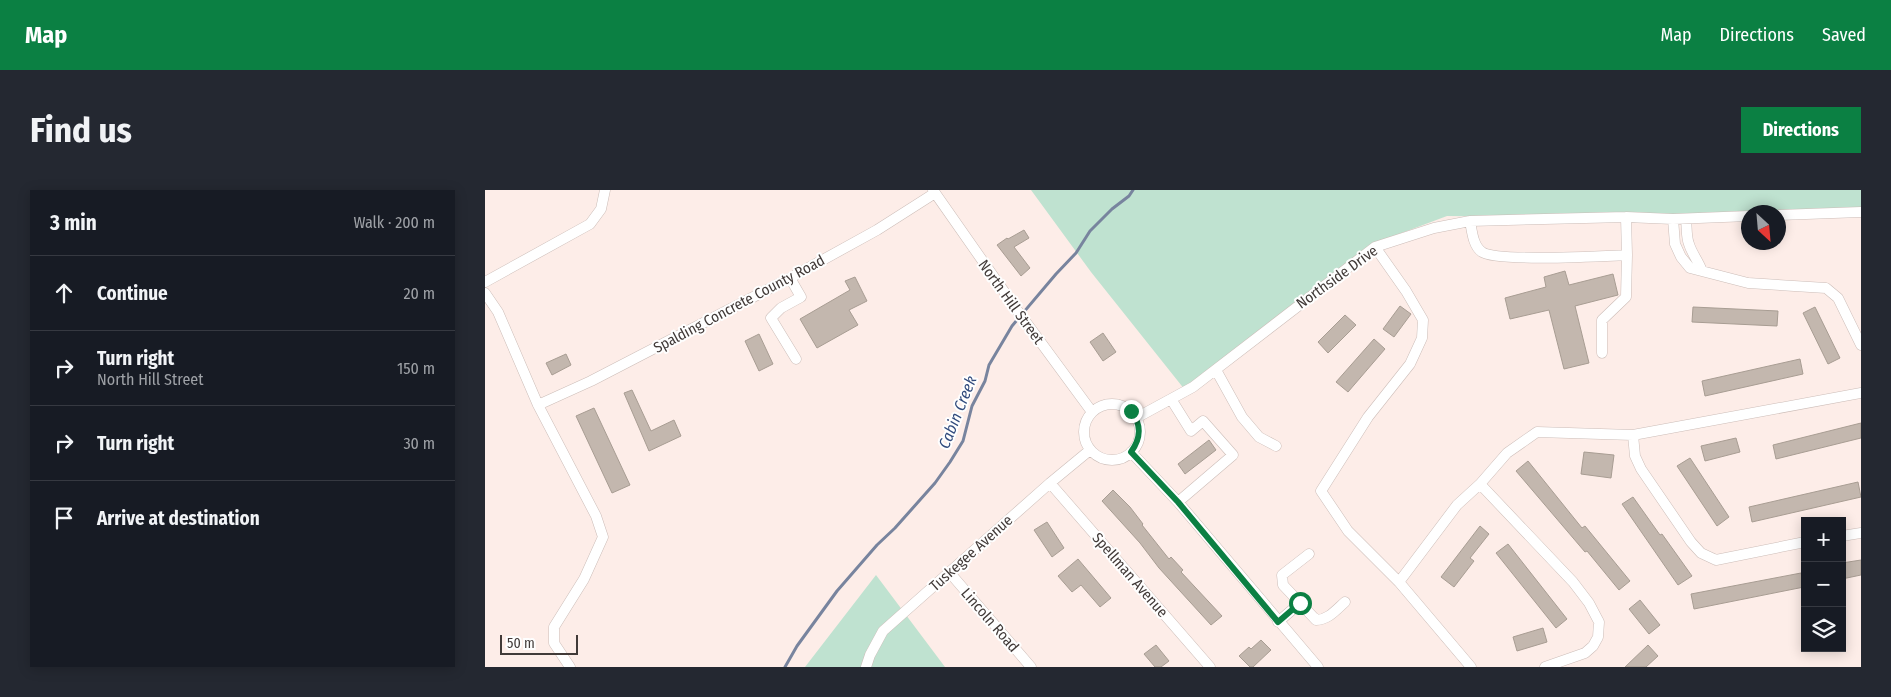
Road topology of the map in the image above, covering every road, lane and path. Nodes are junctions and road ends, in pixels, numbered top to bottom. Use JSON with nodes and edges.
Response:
{"nodes":[{"id":1,"x":605,"y":190,"type":"edge"},
{"id":2,"x":934,"y":191,"type":"edge"},
{"id":3,"x":1861,"y":212,"type":"edge"},
{"id":4,"x":1786,"y":215,"type":"edge"},
{"id":5,"x":1741,"y":216,"type":"edge"},
{"id":6,"x":1626,"y":217,"type":"junction"},
{"id":7,"x":1673,"y":219,"type":"junction"},
{"id":8,"x":1686,"y":219,"type":"junction"},
{"id":9,"x":1470,"y":221,"type":"junction"},
{"id":10,"x":1375,"y":247,"type":"junction"},
{"id":11,"x":1627,"y":255,"type":"junction"},
{"id":12,"x":1702,"y":271,"type":"junction"},
{"id":13,"x":789,"y":278,"type":"junction"},
{"id":14,"x":485,"y":282,"type":"edge"},
{"id":15,"x":485,"y":294,"type":"edge"},
{"id":16,"x":1861,"y":345,"type":"edge"},
{"id":17,"x":1602,"y":353,"type":"dead end"},
{"id":18,"x":796,"y":359,"type":"dead end"},
{"id":19,"x":1216,"y":370,"type":"junction"},
{"id":20,"x":1861,"y":393,"type":"edge"},
{"id":21,"x":1171,"y":399,"type":"junction"},
{"id":22,"x":538,"y":405,"type":"junction"},
{"id":23,"x":1092,"y":412,"type":"junction"},
{"id":24,"x":1136,"y":418,"type":"junction"},
{"id":25,"x":1633,"y":435,"type":"junction"},
{"id":26,"x":1276,"y":446,"type":"dead end"},
{"id":27,"x":1090,"y":450,"type":"junction"},
{"id":28,"x":1131,"y":452,"type":"junction"},
{"id":29,"x":1050,"y":483,"type":"junction"},
{"id":30,"x":1480,"y":484,"type":"junction"},
{"id":31,"x":1178,"y":502,"type":"junction"},
{"id":32,"x":1861,"y":533,"type":"edge"},
{"id":33,"x":1846,"y":535,"type":"edge"},
{"id":34,"x":1801,"y":543,"type":"edge"},
{"id":35,"x":1309,"y":554,"type":"dead end"},
{"id":36,"x":950,"y":573,"type":"junction"},
{"id":37,"x":1399,"y":582,"type":"junction"},
{"id":38,"x":1345,"y":602,"type":"dead end"},
{"id":39,"x":1300,"y":603,"type":"junction"},
{"id":40,"x":1278,"y":622,"type":"junction"},
{"id":41,"x":570,"y":667,"type":"edge"},
{"id":42,"x":866,"y":667,"type":"edge"},
{"id":43,"x":1031,"y":667,"type":"edge"},
{"id":44,"x":1210,"y":667,"type":"edge"},
{"id":45,"x":1318,"y":667,"type":"edge"},
{"id":46,"x":1471,"y":667,"type":"edge"},
{"id":47,"x":1545,"y":667,"type":"edge"}],
"edges":[{"from":1,"to":14,"type":"street"},
{"from":2,"to":13,"type":"street","name":"Spalding Concrete County Road"},
{"from":2,"to":23,"type":"street","name":"North Hill Street"},
{"from":3,"to":4,"type":"street"},
{"from":5,"to":8,"type":"street","name":"Northside Drive"},
{"from":6,"to":7,"type":"street","name":"Northside Drive"},
{"from":6,"to":9,"type":"street","name":"Northside Drive"},
{"from":6,"to":11,"type":"street"},
{"from":7,"to":8,"type":"street","name":"Northside Drive"},
{"from":7,"to":12,"type":"street"},
{"from":8,"to":12,"type":"street"},
{"from":9,"to":10,"type":"street","name":"Northside Drive"},
{"from":9,"to":11,"type":"street"},
{"from":10,"to":19,"type":"street","name":"Northside Drive"},
{"from":10,"to":37,"type":"street"},
{"from":11,"to":17,"type":"street"},
{"from":12,"to":16,"type":"street"},
{"from":13,"to":18,"type":"street"},
{"from":13,"to":22,"type":"street","name":"Spalding Concrete County Road"},
{"from":15,"to":22,"type":"street"},
{"from":19,"to":21,"type":"street","name":"Northside Drive"},
{"from":19,"to":26,"type":"street"},
{"from":20,"to":25,"type":"street"},
{"from":21,"to":24,"type":"street","name":"Northside Drive"},
{"from":21,"to":31,"type":"street"},
{"from":22,"to":41,"type":"street"},
{"from":23,"to":24,"type":"street"},
{"from":23,"to":27,"type":"street"},
{"from":24,"to":28,"type":"street"},
{"from":25,"to":30,"type":"street"},
{"from":25,"to":34,"type":"street"},
{"from":27,"to":28,"type":"street"},
{"from":27,"to":29,"type":"street","name":"Tuskegee Avenue"},
{"from":28,"to":31,"type":"street"},
{"from":29,"to":36,"type":"street","name":"Tuskegee Avenue"},
{"from":29,"to":44,"type":"street","name":"Spellman Avenue"},
{"from":30,"to":37,"type":"street"},
{"from":30,"to":47,"type":"street"},
{"from":31,"to":40,"type":"street"},
{"from":32,"to":33,"type":"street"},
{"from":35,"to":39,"type":"street"},
{"from":36,"to":42,"type":"street","name":"Tuskegee Avenue"},
{"from":36,"to":43,"type":"street","name":"Lincoln Road"},
{"from":37,"to":46,"type":"street"},
{"from":38,"to":39,"type":"street"},
{"from":39,"to":40,"type":"street"},
{"from":40,"to":45,"type":"street"}]}
